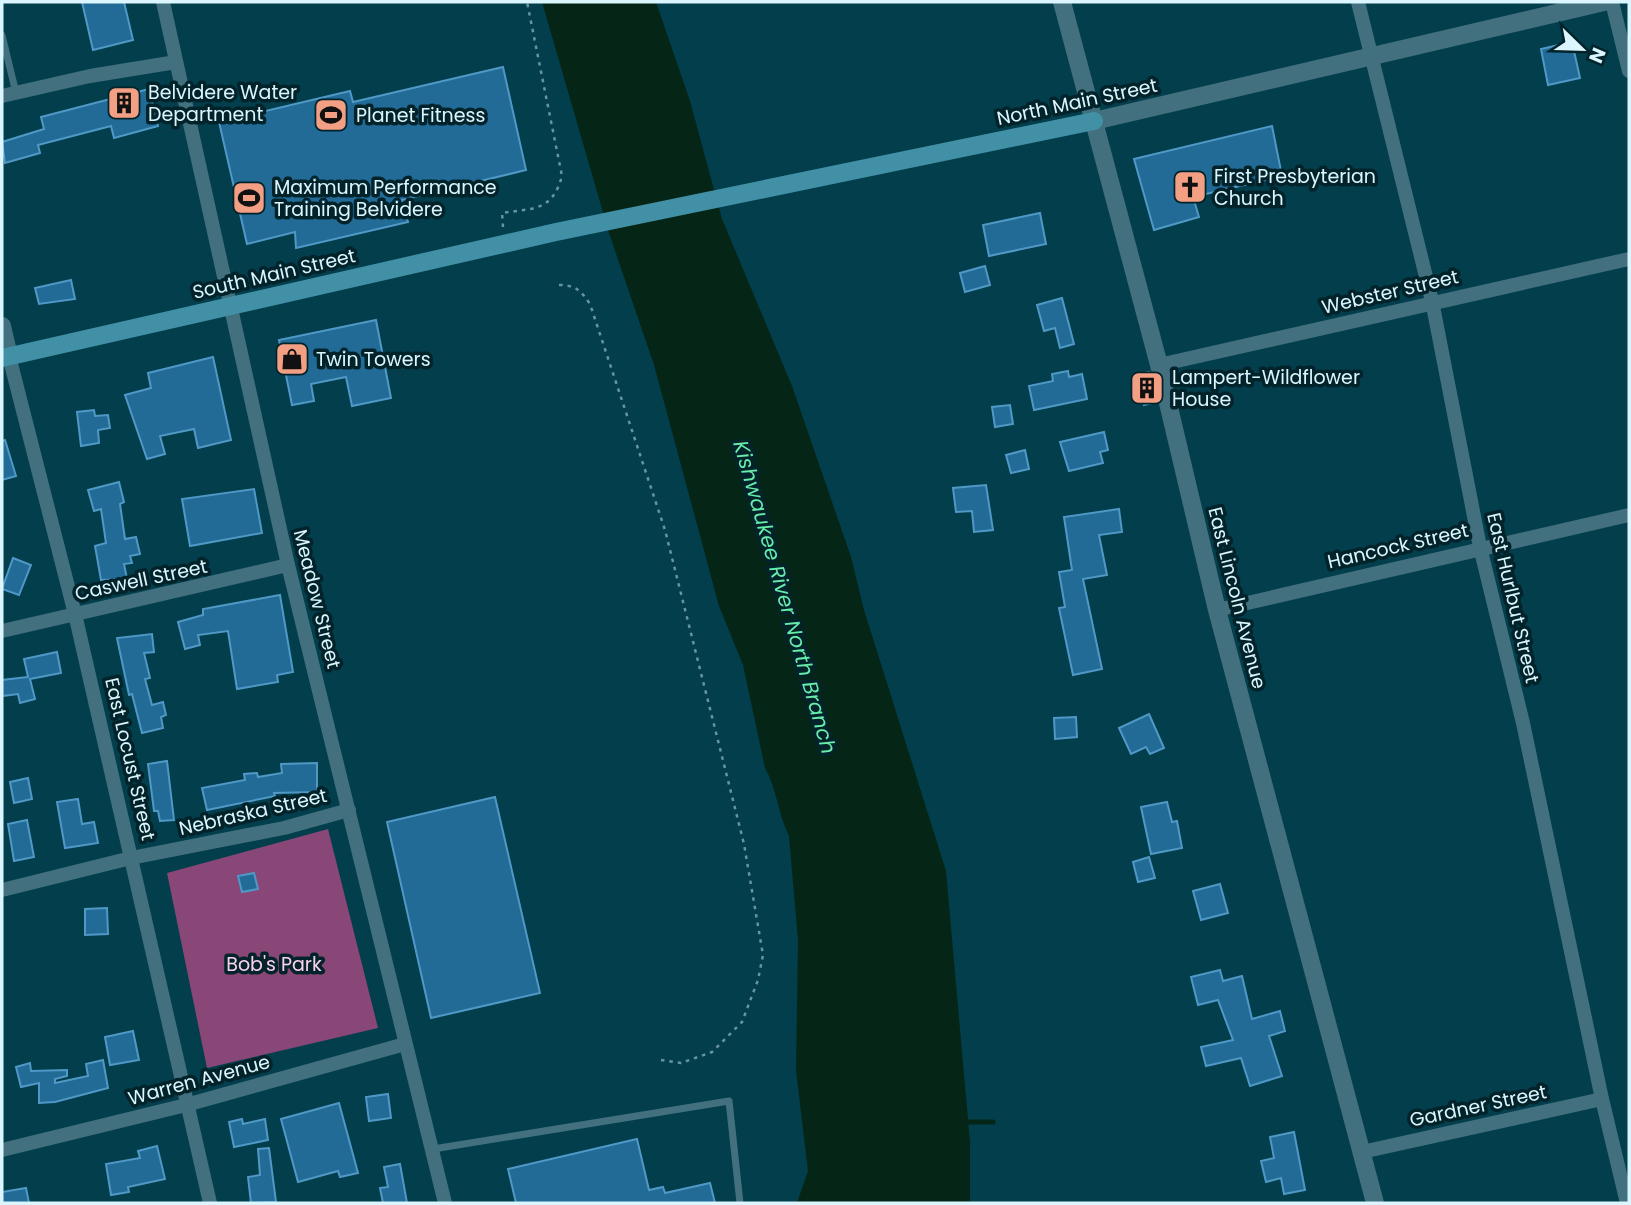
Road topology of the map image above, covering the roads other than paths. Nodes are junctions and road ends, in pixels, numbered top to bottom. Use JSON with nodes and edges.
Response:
{"nodes":[{"id":1,"x":163,"y":2,"type":"edge"},
{"id":2,"x":1062,"y":2,"type":"edge"},
{"id":3,"x":1358,"y":2,"type":"edge"},
{"id":4,"x":1604,"y":2,"type":"edge"},
{"id":5,"x":1612,"y":2,"type":"edge"},
{"id":6,"x":2,"y":35,"type":"edge"},
{"id":7,"x":1370,"y":57,"type":"junction"},
{"id":8,"x":176,"y":62,"type":"junction"},
{"id":9,"x":1629,"y":71,"type":"edge"},
{"id":10,"x":9,"y":94,"type":"edge"},
{"id":11,"x":1094,"y":121,"type":"junction"},
{"id":12,"x":556,"y":232,"type":"joint"},
{"id":13,"x":1629,"y":259,"type":"edge"},
{"id":14,"x":1432,"y":302,"type":"junction"},
{"id":15,"x":229,"y":305,"type":"junction"},
{"id":16,"x":2,"y":326,"type":"edge"},
{"id":17,"x":6,"y":357,"type":"edge"},
{"id":18,"x":1159,"y":365,"type":"junction"},
{"id":19,"x":1629,"y":515,"type":"edge"},
{"id":20,"x":1480,"y":547,"type":"junction"},
{"id":21,"x":288,"y":565,"type":"junction"},
{"id":22,"x":1217,"y":610,"type":"junction"},
{"id":23,"x":75,"y":614,"type":"junction"},
{"id":24,"x":2,"y":631,"type":"edge"},
{"id":25,"x":349,"y":810,"type":"junction"},
{"id":26,"x":131,"y":858,"type":"junction"},
{"id":27,"x":2,"y":890,"type":"edge"},
{"id":28,"x":405,"y":1044,"type":"junction"},
{"id":29,"x":1602,"y":1099,"type":"junction"},
{"id":30,"x":186,"y":1105,"type":"junction"},
{"id":31,"x":433,"y":1149,"type":"junction"},
{"id":32,"x":2,"y":1150,"type":"edge"},
{"id":33,"x":1363,"y":1152,"type":"junction"},
{"id":34,"x":1623,"y":1161,"type":"edge"},
{"id":35,"x":210,"y":1203,"type":"edge"},
{"id":36,"x":445,"y":1203,"type":"edge"},
{"id":37,"x":740,"y":1203,"type":"edge"},
{"id":38,"x":1375,"y":1203,"type":"edge"},
{"id":39,"x":1627,"y":1203,"type":"edge"}],
"edges":[{"from":1,"to":8,"type":"street","name":"Meadow Street"},
{"from":2,"to":11,"type":"street","name":"East Lincoln Avenue"},
{"from":3,"to":7,"type":"street","name":"East Hurlbut Street"},
{"from":4,"to":7,"type":"street","name":"North Main Street"},
{"from":5,"to":9,"type":"street"},
{"from":6,"to":10,"type":"lane"},
{"from":7,"to":11,"type":"street","name":"North Main Street"},
{"from":7,"to":14,"type":"street","name":"East Hurlbut Street"},
{"from":8,"to":10,"type":"street"},
{"from":8,"to":15,"type":"street","name":"Meadow Street"},
{"from":11,"to":12,"type":"main road","name":"North Main Street"},
{"from":11,"to":18,"type":"street","name":"East Lincoln Avenue"},
{"from":12,"to":15,"type":"main road","name":"South Main Street"},
{"from":13,"to":14,"type":"street","name":"Webster Street"},
{"from":14,"to":18,"type":"street","name":"Webster Street"},
{"from":14,"to":20,"type":"street","name":"East Hurlbut Street"},
{"from":15,"to":17,"type":"main road","name":"South Main Street"},
{"from":15,"to":21,"type":"street","name":"Meadow Street"},
{"from":16,"to":17,"type":"street","name":"East Locust Street"},
{"from":17,"to":23,"type":"street","name":"East Locust Street"},
{"from":18,"to":22,"type":"street","name":"East Lincoln Avenue"},
{"from":19,"to":20,"type":"street","name":"Hancock Street"},
{"from":20,"to":22,"type":"street","name":"Hancock Street"},
{"from":20,"to":29,"type":"street","name":"East Hurlbut Street"},
{"from":21,"to":23,"type":"street","name":"Caswell Street"},
{"from":21,"to":25,"type":"street","name":"Meadow Street"},
{"from":22,"to":33,"type":"street","name":"East Lincoln Avenue"},
{"from":23,"to":24,"type":"street","name":"Caswell Street"},
{"from":23,"to":26,"type":"street","name":"East Locust Street"},
{"from":25,"to":26,"type":"street","name":"Nebraska Street"},
{"from":25,"to":28,"type":"street","name":"Meadow Street"},
{"from":26,"to":27,"type":"street","name":"Nebraska Street"},
{"from":26,"to":30,"type":"street","name":"East Locust Street"},
{"from":28,"to":30,"type":"street","name":"Warren Avenue"},
{"from":28,"to":31,"type":"street","name":"Meadow Street"},
{"from":29,"to":33,"type":"street","name":"Gardner Street"},
{"from":29,"to":34,"type":"street","name":"East Hurlbut Street"},
{"from":30,"to":32,"type":"street","name":"Warren Avenue"},
{"from":30,"to":35,"type":"street","name":"East Locust Street"},
{"from":31,"to":36,"type":"street","name":"Meadow Street"},
{"from":31,"to":37,"type":"lane"},
{"from":33,"to":38,"type":"street","name":"East Lincoln Avenue"},
{"from":34,"to":39,"type":"street","name":"East Hurlbut Street"}]}
